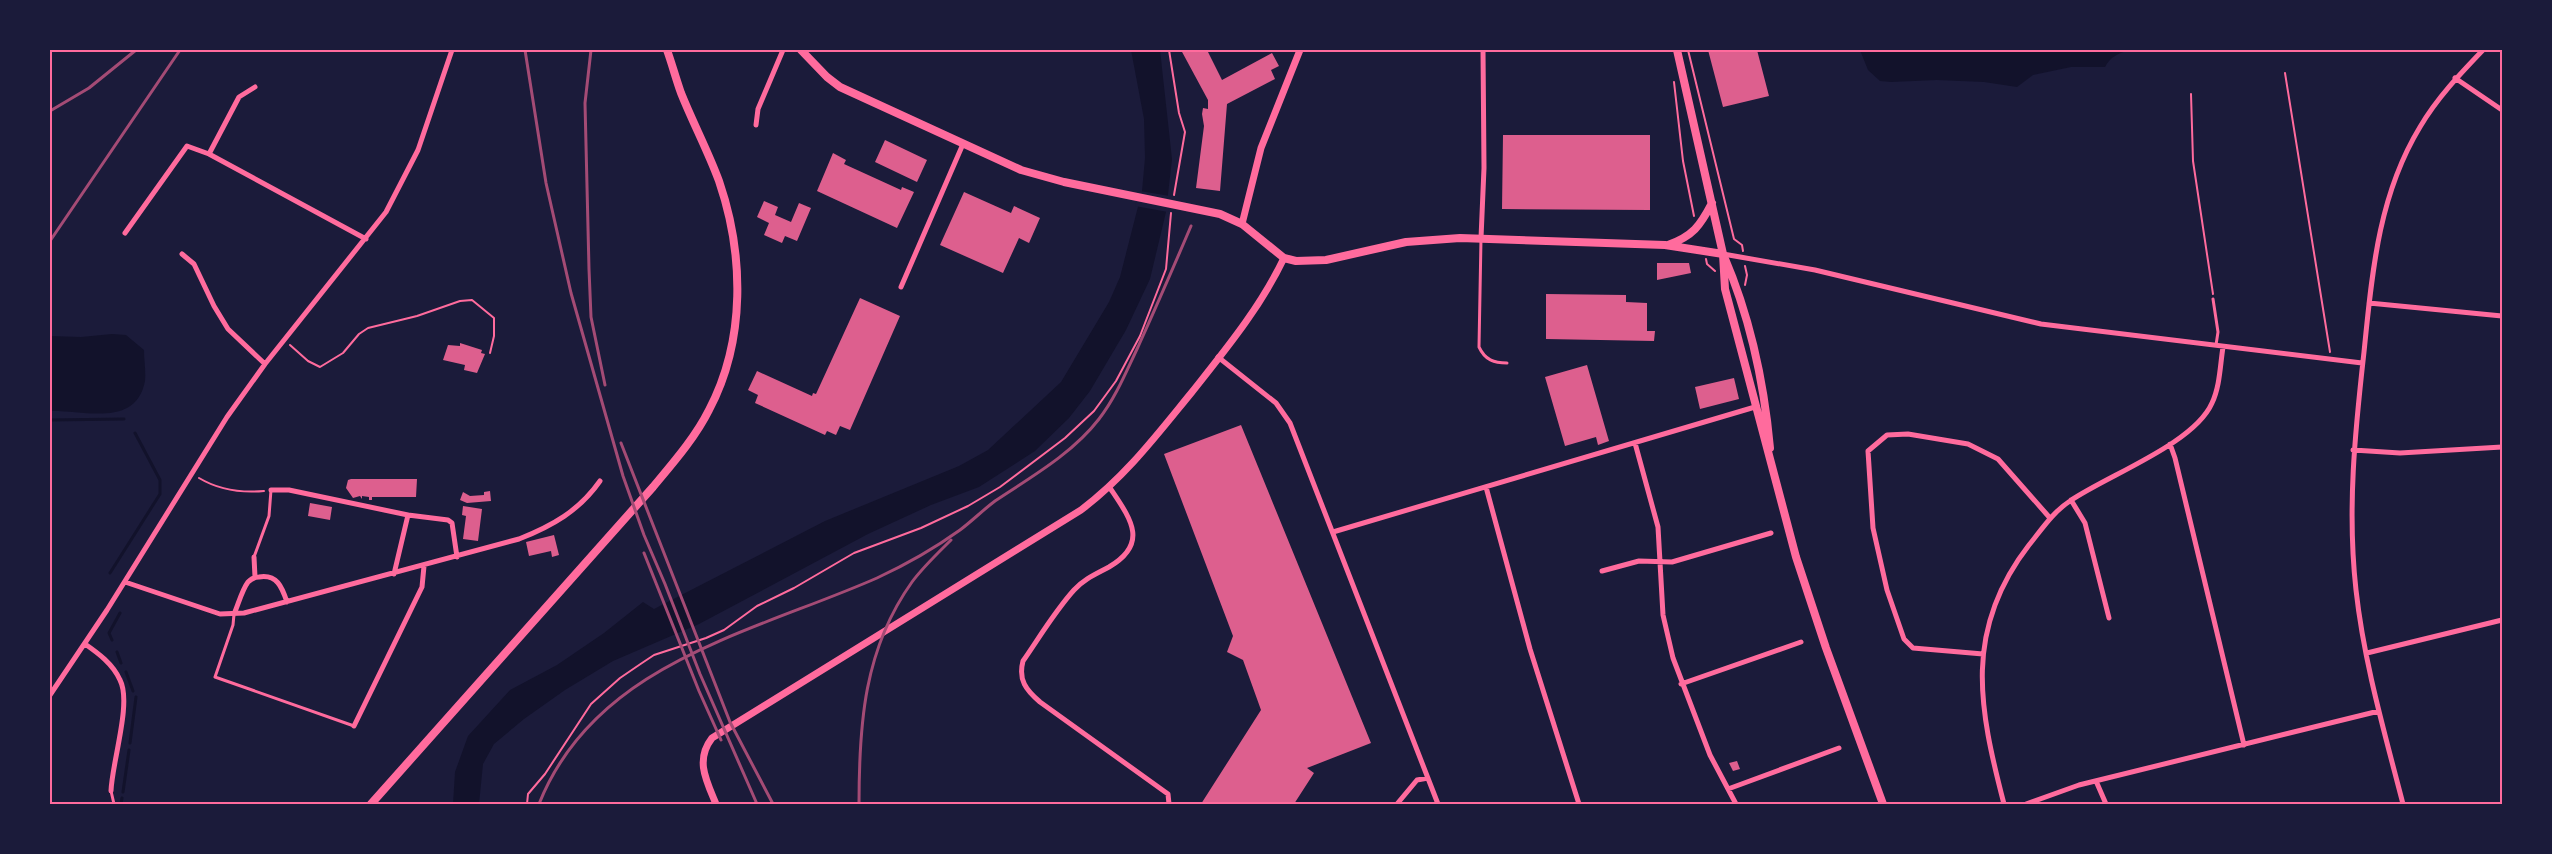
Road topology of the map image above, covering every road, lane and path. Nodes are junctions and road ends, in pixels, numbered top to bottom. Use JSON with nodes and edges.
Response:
{"nodes":[{"id":1,"x":452,"y":50,"type":"edge"},
{"id":2,"x":667,"y":50,"type":"edge"},
{"id":3,"x":783,"y":50,"type":"edge"},
{"id":4,"x":801,"y":50,"type":"edge"},
{"id":5,"x":1169,"y":50,"type":"edge"},
{"id":6,"x":1300,"y":50,"type":"edge"},
{"id":7,"x":1483,"y":50,"type":"edge"},
{"id":8,"x":1677,"y":50,"type":"edge"},
{"id":9,"x":1688,"y":50,"type":"edge"},
{"id":10,"x":2483,"y":50,"type":"edge"},
{"id":11,"x":2285,"y":73,"type":"dead end"},
{"id":12,"x":1673,"y":75,"type":"dead end"},
{"id":13,"x":2456,"y":78,"type":"junction"},
{"id":14,"x":255,"y":87,"type":"dead end"},
{"id":15,"x":2191,"y":94,"type":"dead end"},
{"id":16,"x":2502,"y":110,"type":"edge"},
{"id":17,"x":756,"y":125,"type":"dead end"},
{"id":18,"x":962,"y":144,"type":"junction"},
{"id":19,"x":209,"y":154,"type":"junction"},
{"id":20,"x":1174,"y":197,"type":"dead end"},
{"id":21,"x":1712,"y":203,"type":"junction"},
{"id":22,"x":1170,"y":213,"type":"dead end"},
{"id":23,"x":1695,"y":218,"type":"dead end"},
{"id":24,"x":1242,"y":224,"type":"junction"},
{"id":25,"x":1730,"y":226,"type":"dead end"},
{"id":26,"x":125,"y":233,"type":"dead end"},
{"id":27,"x":1481,"y":238,"type":"junction"},
{"id":28,"x":366,"y":239,"type":"junction"},
{"id":29,"x":1665,"y":246,"type":"junction"},
{"id":30,"x":182,"y":254,"type":"dead end"},
{"id":31,"x":1723,"y":254,"type":"junction"},
{"id":32,"x":1284,"y":258,"type":"junction"},
{"id":33,"x":901,"y":287,"type":"dead end"},
{"id":34,"x":2213,"y":298,"type":"joint"},
{"id":35,"x":2369,"y":302,"type":"junction"},
{"id":36,"x":2502,"y":316,"type":"edge"},
{"id":37,"x":284,"y":340,"type":"junction"},
{"id":38,"x":2215,"y":346,"type":"junction"},
{"id":39,"x":2223,"y":348,"type":"junction"},
{"id":40,"x":490,"y":353,"type":"dead end"},
{"id":41,"x":1218,"y":358,"type":"junction"},
{"id":42,"x":2332,"y":360,"type":"junction"},
{"id":43,"x":1507,"y":363,"type":"dead end"},
{"id":44,"x":2362,"y":363,"type":"junction"},
{"id":45,"x":265,"y":364,"type":"junction"},
{"id":46,"x":1755,"y":408,"type":"junction"},
{"id":47,"x":1635,"y":443,"type":"junction"},
{"id":48,"x":2170,"y":444,"type":"junction"},
{"id":49,"x":2502,"y":447,"type":"edge"},
{"id":50,"x":2353,"y":450,"type":"junction"},
{"id":51,"x":1771,"y":462,"type":"junction"},
{"id":52,"x":193,"y":474,"type":"junction"},
{"id":53,"x":600,"y":481,"type":"dead end"},
{"id":54,"x":1486,"y":487,"type":"junction"},
{"id":55,"x":1110,"y":488,"type":"junction"},
{"id":56,"x":271,"y":490,"type":"junction"},
{"id":57,"x":2071,"y":500,"type":"junction"},
{"id":58,"x":408,"y":515,"type":"junction"},
{"id":59,"x":2050,"y":518,"type":"junction"},
{"id":60,"x":1333,"y":532,"type":"junction"},
{"id":61,"x":1771,"y":533,"type":"dead end"},
{"id":62,"x":254,"y":557,"type":"joint"},
{"id":63,"x":457,"y":557,"type":"junction"},
{"id":64,"x":1660,"y":561,"type":"junction"},
{"id":65,"x":424,"y":566,"type":"junction"},
{"id":66,"x":1602,"y":571,"type":"dead end"},
{"id":67,"x":394,"y":574,"type":"junction"},
{"id":68,"x":255,"y":577,"type":"junction"},
{"id":69,"x":125,"y":582,"type":"junction"},
{"id":70,"x":286,"y":602,"type":"junction"},
{"id":71,"x":234,"y":614,"type":"junction"},
{"id":72,"x":2109,"y":618,"type":"dead end"},
{"id":73,"x":2502,"y":620,"type":"edge"},
{"id":74,"x":1800,"y":642,"type":"dead end"},
{"id":75,"x":85,"y":644,"type":"junction"},
{"id":76,"x":2367,"y":653,"type":"junction"},
{"id":77,"x":1983,"y":654,"type":"junction"},
{"id":78,"x":1681,"y":684,"type":"junction"},
{"id":79,"x":50,"y":695,"type":"edge"},
{"id":80,"x":2379,"y":711,"type":"junction"},
{"id":81,"x":354,"y":726,"type":"joint"},
{"id":82,"x":2244,"y":745,"type":"junction"},
{"id":83,"x":1840,"y":748,"type":"dead end"},
{"id":84,"x":1428,"y":778,"type":"junction"},
{"id":85,"x":2096,"y":781,"type":"junction"},
{"id":86,"x":1728,"y":789,"type":"junction"},
{"id":87,"x":111,"y":791,"type":"joint"},
{"id":88,"x":114,"y":804,"type":"edge"},
{"id":89,"x":371,"y":804,"type":"edge"},
{"id":90,"x":527,"y":804,"type":"edge"},
{"id":91,"x":716,"y":804,"type":"edge"},
{"id":92,"x":1169,"y":804,"type":"edge"},
{"id":93,"x":1397,"y":804,"type":"edge"},
{"id":94,"x":1438,"y":804,"type":"edge"},
{"id":95,"x":1579,"y":804,"type":"edge"},
{"id":96,"x":1736,"y":804,"type":"edge"},
{"id":97,"x":1884,"y":804,"type":"edge"},
{"id":98,"x":2004,"y":804,"type":"edge"},
{"id":99,"x":2026,"y":804,"type":"edge"},
{"id":100,"x":2106,"y":804,"type":"edge"},
{"id":101,"x":2403,"y":804,"type":"edge"}],
"edges":[{"from":1,"to":28,"type":"street"},
{"from":2,"to":89,"type":"main road"},
{"from":3,"to":17,"type":"street"},
{"from":4,"to":18,"type":"main road"},
{"from":5,"to":20,"type":"path"},
{"from":6,"to":24,"type":"street"},
{"from":7,"to":27,"type":"street"},
{"from":8,"to":21,"type":"main road"},
{"from":9,"to":25,"type":"path"},
{"from":10,"to":13,"type":"street"},
{"from":11,"to":42,"type":"path"},
{"from":12,"to":23,"type":"path"},
{"from":13,"to":16,"type":"street"},
{"from":13,"to":35,"type":"street"},
{"from":14,"to":19,"type":"street"},
{"from":15,"to":34,"type":"path"},
{"from":18,"to":24,"type":"main road"},
{"from":18,"to":33,"type":"street"},
{"from":19,"to":26,"type":"street"},
{"from":19,"to":28,"type":"street"},
{"from":21,"to":29,"type":"main road"},
{"from":21,"to":31,"type":"main road"},
{"from":22,"to":90,"type":"path"},
{"from":24,"to":32,"type":"main road"},
{"from":27,"to":29,"type":"main road"},
{"from":27,"to":32,"type":"main road"},
{"from":27,"to":43,"type":"lane"},
{"from":28,"to":37,"type":"street"},
{"from":29,"to":31,"type":"main road"},
{"from":30,"to":45,"type":"street"},
{"from":31,"to":38,"type":"street"},
{"from":31,"to":46,"type":"main road"},
{"from":31,"to":51,"type":"main road"},
{"from":32,"to":41,"type":"street"},
{"from":34,"to":38,"type":"lane"},
{"from":35,"to":36,"type":"street"},
{"from":35,"to":44,"type":"street"},
{"from":37,"to":40,"type":"path"},
{"from":37,"to":45,"type":"street"},
{"from":38,"to":39,"type":"street"},
{"from":39,"to":42,"type":"street"},
{"from":39,"to":48,"type":"street"},
{"from":41,"to":55,"type":"street"},
{"from":41,"to":60,"type":"street"},
{"from":42,"to":44,"type":"street"},
{"from":44,"to":50,"type":"street"},
{"from":45,"to":52,"type":"street"},
{"from":46,"to":47,"type":"street"},
{"from":46,"to":51,"type":"main road"},
{"from":47,"to":54,"type":"street"},
{"from":47,"to":64,"type":"street"},
{"from":48,"to":57,"type":"street"},
{"from":48,"to":82,"type":"street"},
{"from":49,"to":50,"type":"street"},
{"from":50,"to":76,"type":"street"},
{"from":51,"to":97,"type":"main road"},
{"from":52,"to":56,"type":"path"},
{"from":52,"to":69,"type":"street"},
{"from":53,"to":63,"type":"street"},
{"from":54,"to":60,"type":"street"},
{"from":54,"to":95,"type":"street"},
{"from":55,"to":91,"type":"street"},
{"from":55,"to":92,"type":"street"},
{"from":56,"to":58,"type":"street"},
{"from":56,"to":62,"type":"lane"},
{"from":57,"to":59,"type":"street"},
{"from":57,"to":72,"type":"street"},
{"from":58,"to":63,"type":"street"},
{"from":58,"to":67,"type":"street"},
{"from":59,"to":77,"type":"street"},
{"from":59,"to":77,"type":"street"},
{"from":60,"to":84,"type":"street"},
{"from":61,"to":64,"type":"street"},
{"from":62,"to":68,"type":"street"},
{"from":63,"to":65,"type":"street"},
{"from":64,"to":66,"type":"street"},
{"from":64,"to":78,"type":"street"},
{"from":65,"to":67,"type":"street"},
{"from":65,"to":81,"type":"street"},
{"from":67,"to":70,"type":"street"},
{"from":68,"to":70,"type":"street"},
{"from":68,"to":71,"type":"street"},
{"from":69,"to":71,"type":"street"},
{"from":69,"to":75,"type":"street"},
{"from":70,"to":71,"type":"street"},
{"from":71,"to":81,"type":"lane"},
{"from":73,"to":76,"type":"street"},
{"from":74,"to":78,"type":"street"},
{"from":75,"to":79,"type":"street"},
{"from":75,"to":87,"type":"street"},
{"from":76,"to":80,"type":"street"},
{"from":77,"to":98,"type":"street"},
{"from":78,"to":86,"type":"street"},
{"from":80,"to":82,"type":"street"},
{"from":80,"to":101,"type":"street"},
{"from":82,"to":85,"type":"street"},
{"from":83,"to":86,"type":"street"},
{"from":84,"to":93,"type":"street"},
{"from":84,"to":94,"type":"street"},
{"from":85,"to":99,"type":"street"},
{"from":85,"to":100,"type":"street"},
{"from":86,"to":96,"type":"street"},
{"from":87,"to":88,"type":"lane"}]}
